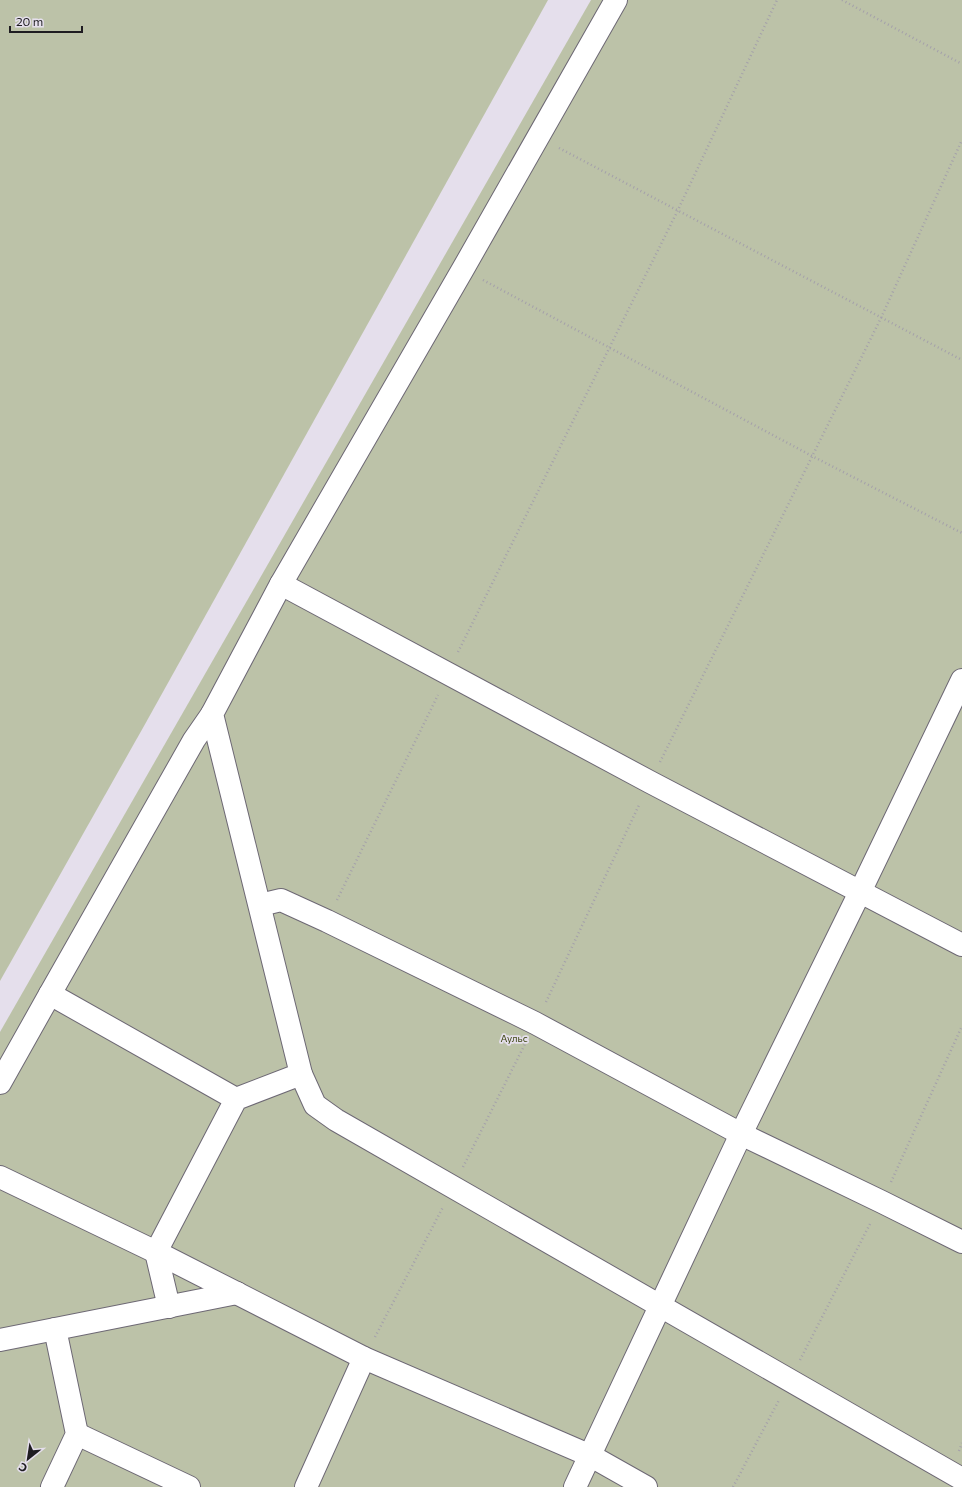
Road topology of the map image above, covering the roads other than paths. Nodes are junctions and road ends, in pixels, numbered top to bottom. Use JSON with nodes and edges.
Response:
{"nodes":[{"id":1,"x":616,"y":0,"type":"edge"},
{"id":2,"x":281,"y":584,"type":"junction"},
{"id":3,"x":962,"y":680,"type":"edge"},
{"id":4,"x":212,"y":714,"type":"junction"},
{"id":5,"x":860,"y":892,"type":"junction"},
{"id":6,"x":260,"y":905,"type":"junction"},
{"id":7,"x":962,"y":945,"type":"edge"},
{"id":8,"x":50,"y":994,"type":"junction"},
{"id":9,"x":301,"y":1074,"type":"junction"},
{"id":10,"x":0,"y":1083,"type":"edge"},
{"id":11,"x":236,"y":1099,"type":"junction"},
{"id":12,"x":741,"y":1134,"type":"junction"},
{"id":13,"x":0,"y":1177,"type":"edge"},
{"id":14,"x":962,"y":1242,"type":"edge"},
{"id":15,"x":156,"y":1252,"type":"junction"},
{"id":16,"x":237,"y":1293,"type":"junction"},
{"id":17,"x":660,"y":1306,"type":"junction"},
{"id":18,"x":169,"y":1307,"type":"junction"},
{"id":19,"x":55,"y":1329,"type":"junction"},
{"id":20,"x":0,"y":1340,"type":"edge"},
{"id":21,"x":364,"y":1358,"type":"junction"},
{"id":22,"x":77,"y":1434,"type":"junction"},
{"id":23,"x":591,"y":1456,"type":"junction"},
{"id":24,"x":962,"y":1479,"type":"edge"},
{"id":25,"x":52,"y":1487,"type":"edge"},
{"id":26,"x":190,"y":1487,"type":"edge"},
{"id":27,"x":306,"y":1487,"type":"edge"},
{"id":28,"x":576,"y":1487,"type":"edge"},
{"id":29,"x":646,"y":1487,"type":"edge"}],
"edges":[{"from":1,"to":2,"type":"lane"},
{"from":2,"to":4,"type":"lane"},
{"from":2,"to":5,"type":"lane"},
{"from":3,"to":5,"type":"lane"},
{"from":4,"to":6,"type":"lane"},
{"from":4,"to":8,"type":"lane"},
{"from":5,"to":7,"type":"lane"},
{"from":5,"to":12,"type":"lane"},
{"from":6,"to":9,"type":"lane"},
{"from":6,"to":12,"type":"lane"},
{"from":8,"to":10,"type":"lane"},
{"from":8,"to":11,"type":"lane"},
{"from":9,"to":11,"type":"lane"},
{"from":9,"to":17,"type":"lane"},
{"from":11,"to":15,"type":"lane"},
{"from":12,"to":14,"type":"lane"},
{"from":12,"to":17,"type":"lane"},
{"from":13,"to":15,"type":"lane"},
{"from":15,"to":16,"type":"lane"},
{"from":15,"to":18,"type":"lane"},
{"from":16,"to":18,"type":"lane"},
{"from":16,"to":21,"type":"lane"},
{"from":17,"to":23,"type":"lane"},
{"from":17,"to":24,"type":"lane"},
{"from":18,"to":19,"type":"lane"},
{"from":19,"to":20,"type":"lane"},
{"from":19,"to":22,"type":"lane"},
{"from":21,"to":23,"type":"lane"},
{"from":21,"to":27,"type":"lane"},
{"from":22,"to":25,"type":"lane"},
{"from":22,"to":26,"type":"lane"},
{"from":23,"to":28,"type":"lane"},
{"from":23,"to":29,"type":"lane"}]}
